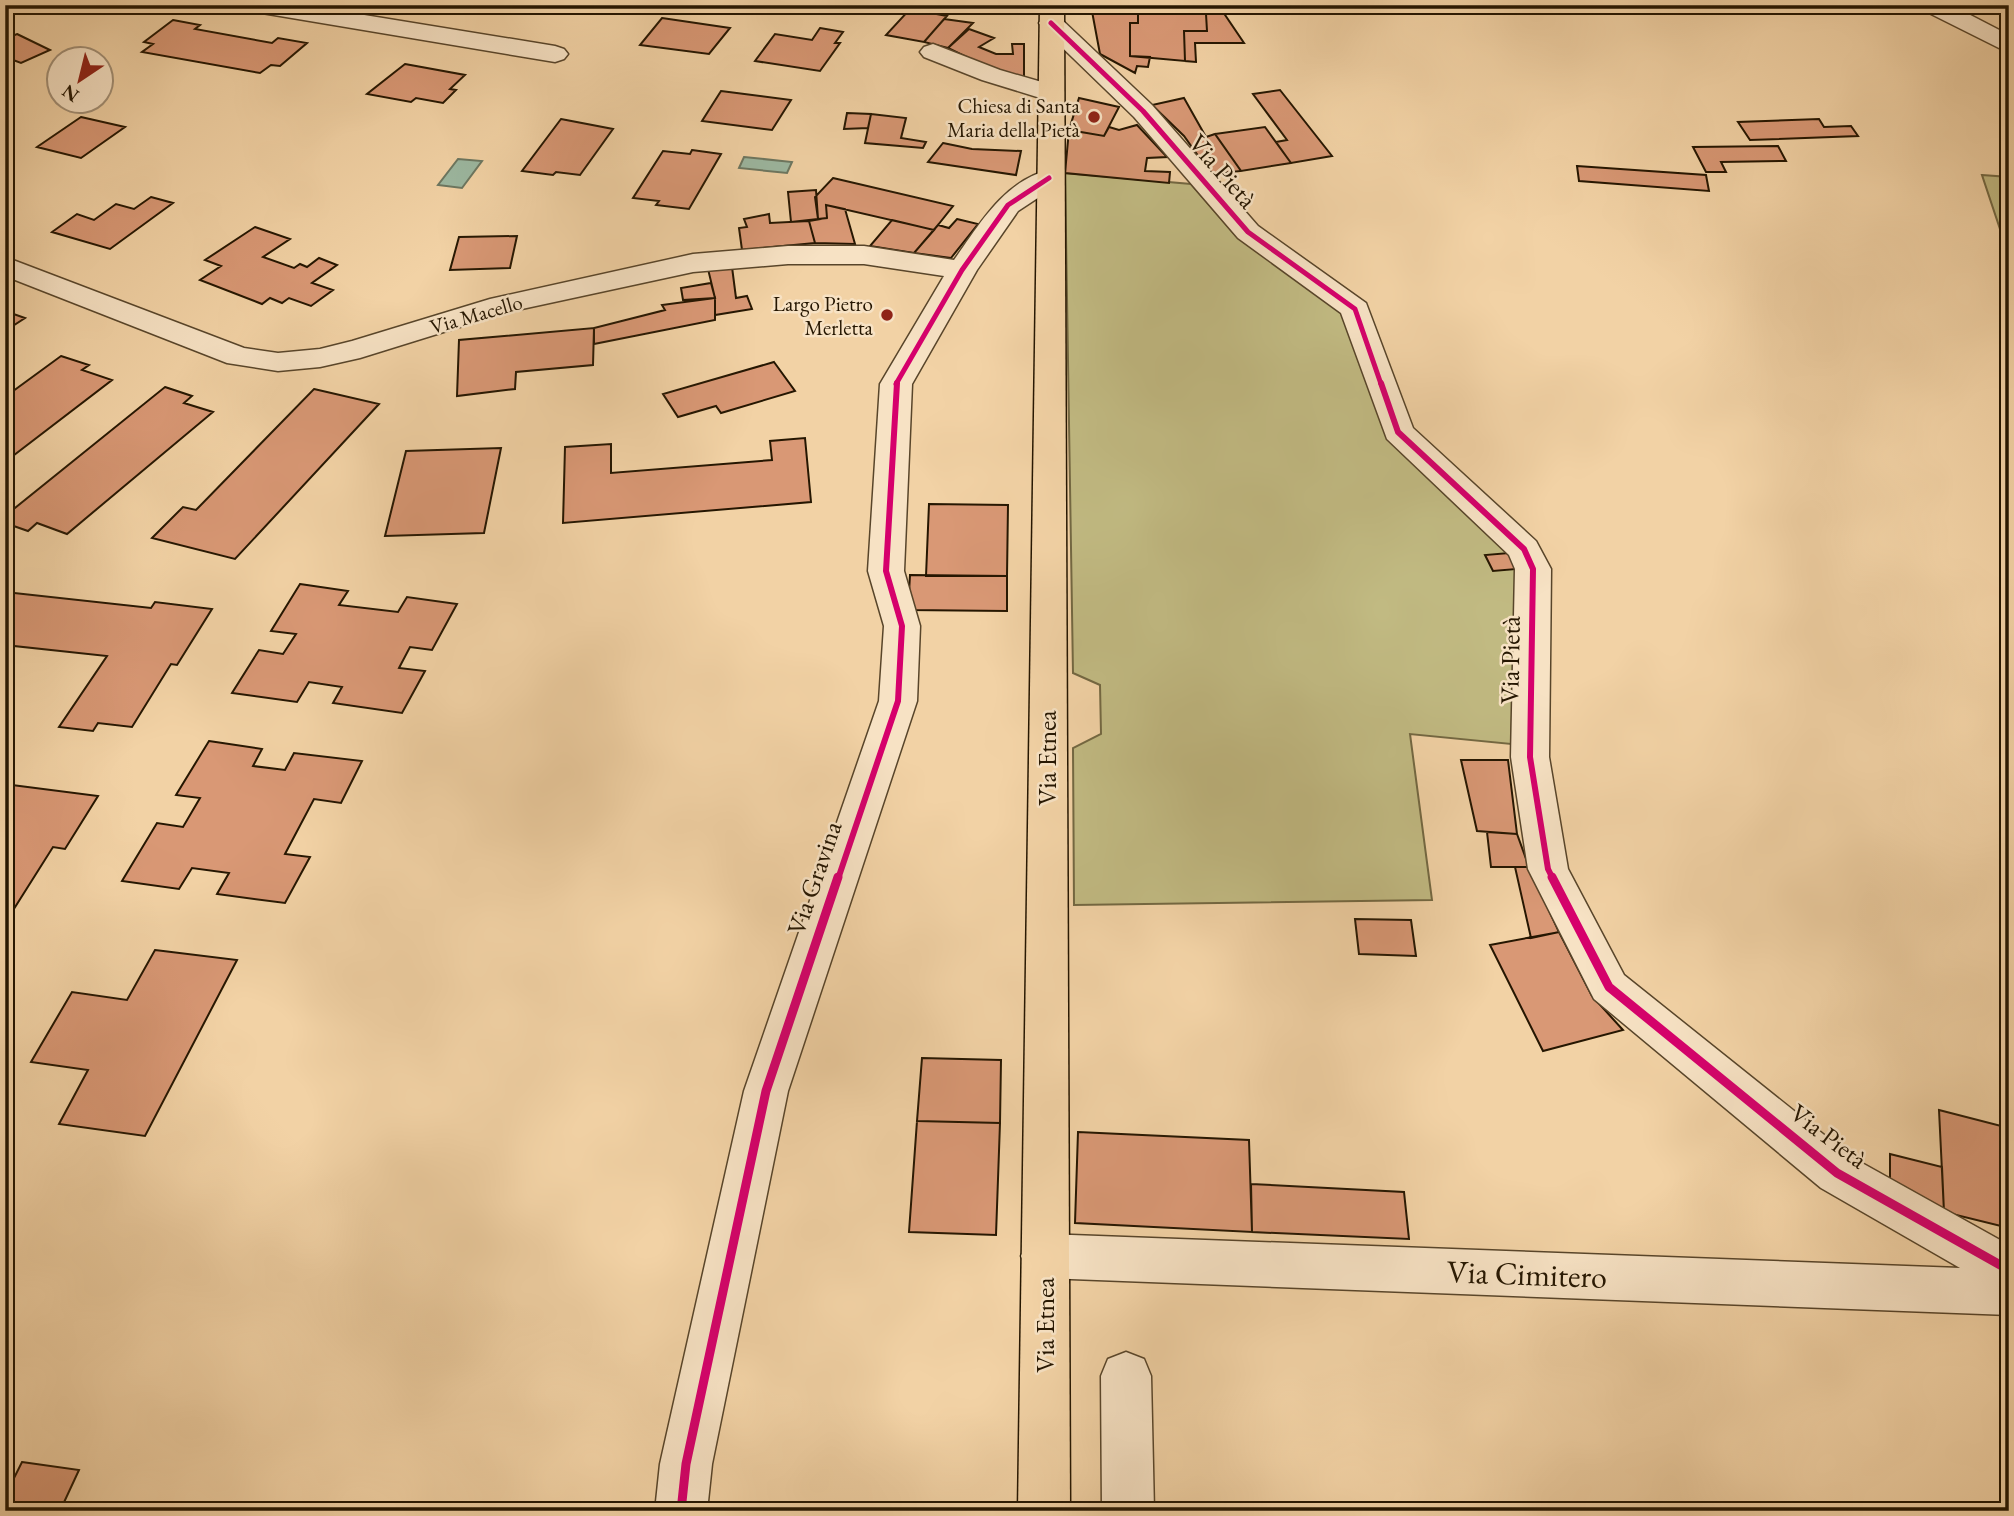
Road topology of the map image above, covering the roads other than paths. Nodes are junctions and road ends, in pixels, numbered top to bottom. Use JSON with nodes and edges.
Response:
{"nodes":[{"id":1,"x":256,"y":5,"type":"edge"},
{"id":2,"x":1932,"y":5,"type":"edge"},
{"id":3,"x":1051,"y":14,"type":"edge"},
{"id":4,"x":2009,"y":45,"type":"edge"},
{"id":5,"x":933,"y":52,"type":"dead end"},
{"id":6,"x":555,"y":54,"type":"dead end"},
{"id":7,"x":1050,"y":93,"type":"junction"},
{"id":8,"x":1049,"y":178,"type":"junction"},
{"id":9,"x":5,"y":266,"type":"edge"},
{"id":10,"x":962,"y":270,"type":"junction"},
{"id":11,"x":1045,"y":1256,"type":"junction"},
{"id":12,"x":2009,"y":1270,"type":"edge"},
{"id":13,"x":2009,"y":1292,"type":"edge"},
{"id":14,"x":1126,"y":1376,"type":"dead end"},
{"id":15,"x":681,"y":1511,"type":"edge"},
{"id":16,"x":1044,"y":1511,"type":"edge"},
{"id":17,"x":1128,"y":1511,"type":"edge"}],
"edges":[{"from":1,"to":6,"type":"street"},
{"from":2,"to":4,"type":"street"},
{"from":3,"to":7,"type":"main road","name":"Via Etnea"},
{"from":3,"to":12,"type":"street","name":"Via Pietà"},
{"from":5,"to":7,"type":"street"},
{"from":7,"to":8,"type":"main road","name":"Via Etnea"},
{"from":8,"to":10,"type":"street","name":"Via Gravina"},
{"from":8,"to":11,"type":"main road","name":"Via Etnea"},
{"from":9,"to":10,"type":"street","name":"Via Macello"},
{"from":10,"to":15,"type":"street","name":"Via Gravina"},
{"from":11,"to":13,"type":"street","name":"Via Cimitero"},
{"from":11,"to":16,"type":"main road","name":"Via Etnea"},
{"from":14,"to":17,"type":"street"}]}
